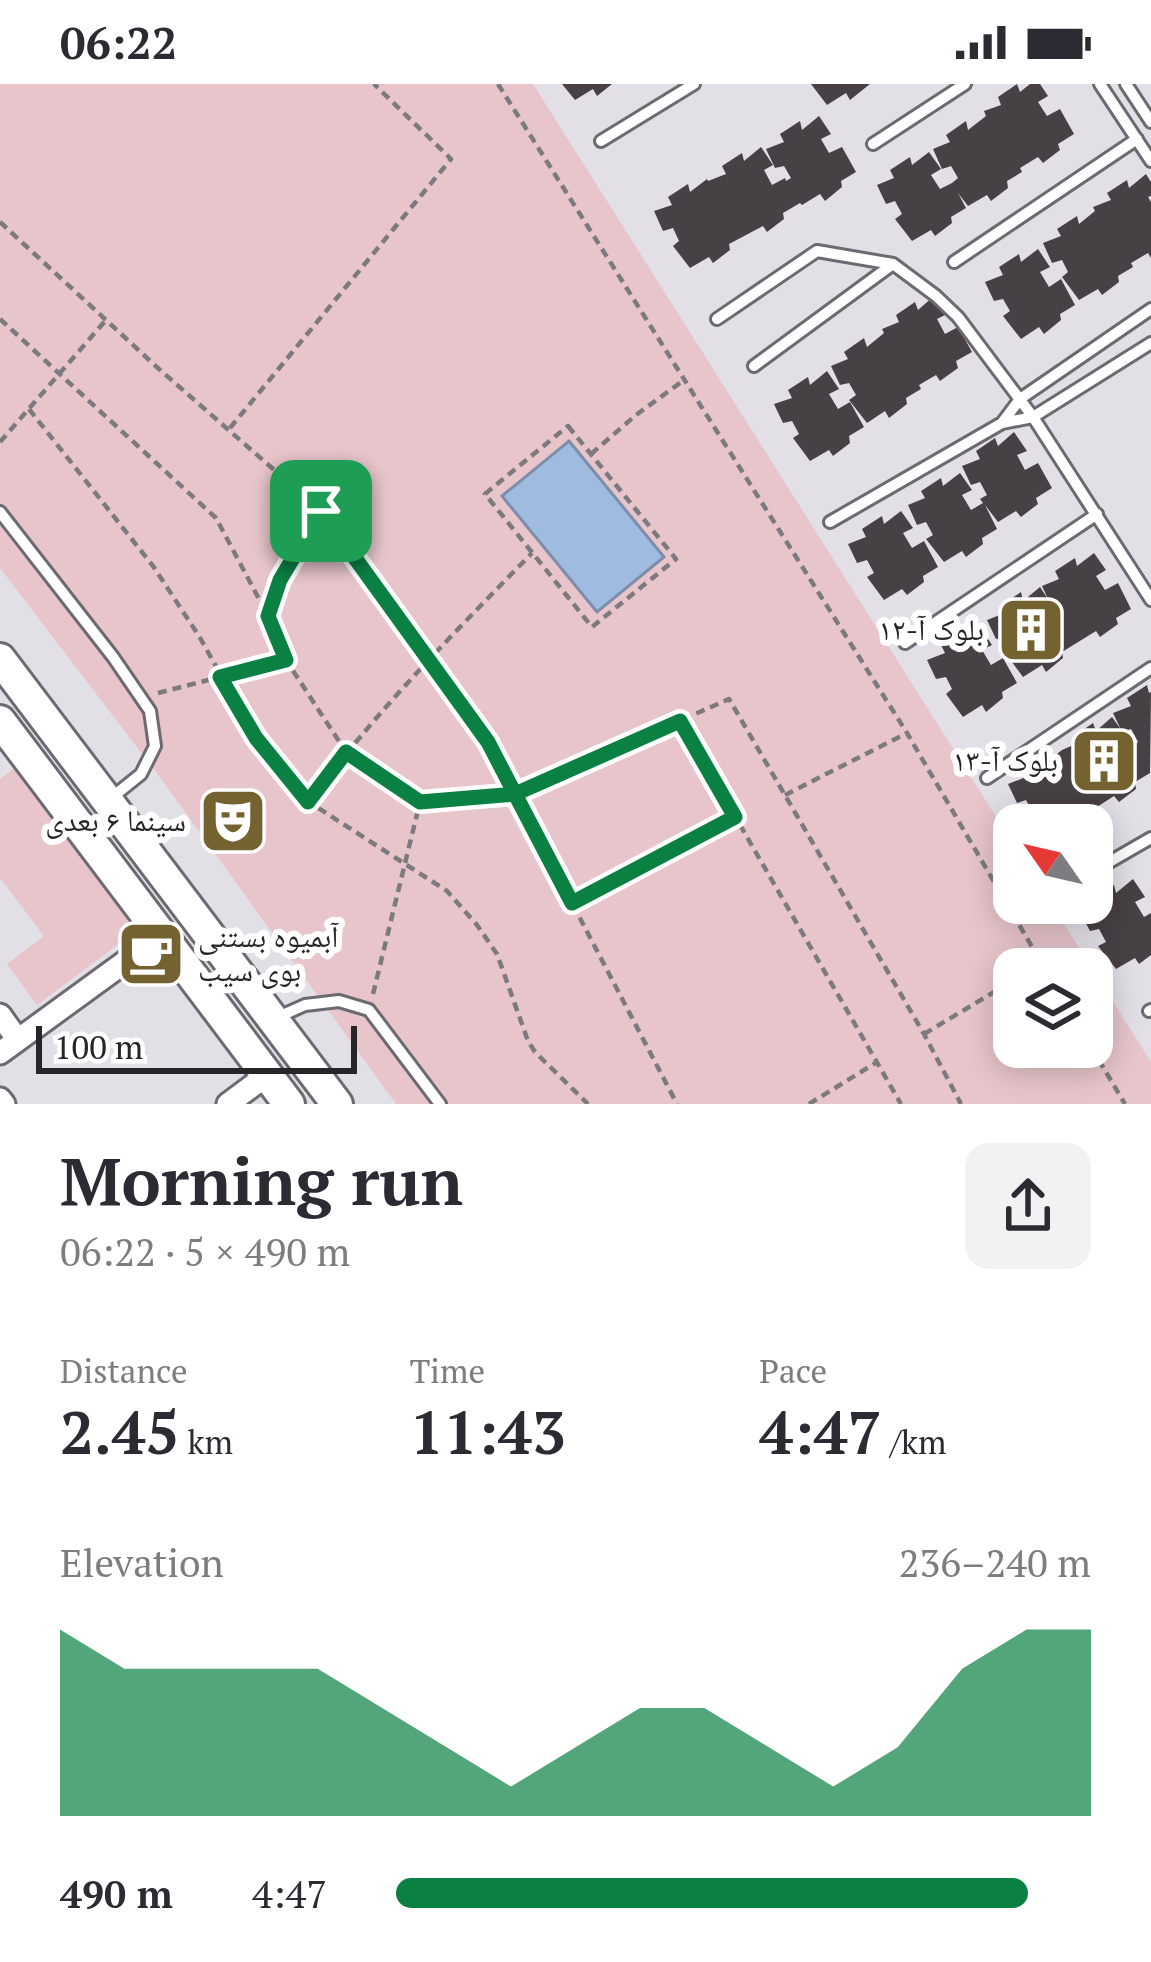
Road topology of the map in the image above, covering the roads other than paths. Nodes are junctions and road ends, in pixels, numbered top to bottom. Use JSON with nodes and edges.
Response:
{"nodes":[{"id":1,"x":694,"y":84,"type":"edge"},
{"id":2,"x":965,"y":84,"type":"edge"},
{"id":3,"x":1100,"y":84,"type":"edge"},
{"id":4,"x":1126,"y":84,"type":"edge"},
{"id":5,"x":1151,"y":122,"type":"edge"},
{"id":6,"x":1137,"y":139,"type":"junction"},
{"id":7,"x":601,"y":141,"type":"dead end"},
{"id":8,"x":873,"y":144,"type":"dead end"},
{"id":9,"x":1151,"y":160,"type":"edge"},
{"id":10,"x":954,"y":262,"type":"dead end"},
{"id":11,"x":892,"y":264,"type":"junction"},
{"id":12,"x":1151,"y":309,"type":"edge"},
{"id":13,"x":716,"y":319,"type":"dead end"},
{"id":14,"x":1151,"y":343,"type":"edge"},
{"id":15,"x":754,"y":366,"type":"dead end"},
{"id":16,"x":1019,"y":399,"type":"junction"},
{"id":17,"x":1033,"y":417,"type":"junction"},
{"id":18,"x":1002,"y":423,"type":"junction"},
{"id":19,"x":0,"y":512,"type":"edge"},
{"id":20,"x":1096,"y":514,"type":"junction"},
{"id":21,"x":830,"y":523,"type":"dead end"},
{"id":22,"x":1151,"y":600,"type":"edge"},
{"id":23,"x":904,"y":643,"type":"dead end"},
{"id":24,"x":0,"y":659,"type":"edge"},
{"id":25,"x":1151,"y":668,"type":"edge"},
{"id":26,"x":4,"y":735,"type":"edge"},
{"id":27,"x":987,"y":778,"type":"dead end"},
{"id":28,"x":107,"y":801,"type":"junction"},
{"id":29,"x":1151,"y":838,"type":"edge"},
{"id":30,"x":1113,"y":860,"type":"edge"},
{"id":31,"x":162,"y":935,"type":"junction"},
{"id":32,"x":0,"y":1015,"type":"edge"},
{"id":33,"x":273,"y":1019,"type":"junction"},
{"id":34,"x":9,"y":1046,"type":"edge"},
{"id":35,"x":267,"y":1075,"type":"junction"},
{"id":36,"x":228,"y":1104,"type":"edge"},
{"id":37,"x":289,"y":1104,"type":"edge"},
{"id":38,"x":337,"y":1104,"type":"edge"},
{"id":39,"x":440,"y":1104,"type":"edge"}],
"edges":[{"from":1,"to":7,"type":"lane"},
{"from":2,"to":8,"type":"lane"},
{"from":3,"to":6,"type":"lane"},
{"from":4,"to":5,"type":"lane"},
{"from":6,"to":9,"type":"lane"},
{"from":6,"to":10,"type":"lane"},
{"from":11,"to":13,"type":"lane"},
{"from":11,"to":15,"type":"lane"},
{"from":11,"to":16,"type":"lane"},
{"from":12,"to":16,"type":"lane"},
{"from":14,"to":17,"type":"lane"},
{"from":16,"to":17,"type":"lane"},
{"from":16,"to":18,"type":"lane"},
{"from":17,"to":18,"type":"lane"},
{"from":17,"to":20,"type":"lane"},
{"from":18,"to":21,"type":"lane"},
{"from":19,"to":28,"type":"lane"},
{"from":20,"to":22,"type":"lane"},
{"from":20,"to":23,"type":"lane"},
{"from":24,"to":28,"type":"main road"},
{"from":25,"to":27,"type":"lane"},
{"from":26,"to":31,"type":"main road"},
{"from":28,"to":33,"type":"main road"},
{"from":29,"to":30,"type":"lane"},
{"from":31,"to":34,"type":"street"},
{"from":31,"to":35,"type":"main road"},
{"from":32,"to":34,"type":"street"},
{"from":33,"to":38,"type":"main road"},
{"from":33,"to":39,"type":"lane"},
{"from":35,"to":36,"type":"street"},
{"from":35,"to":37,"type":"main road"}]}
